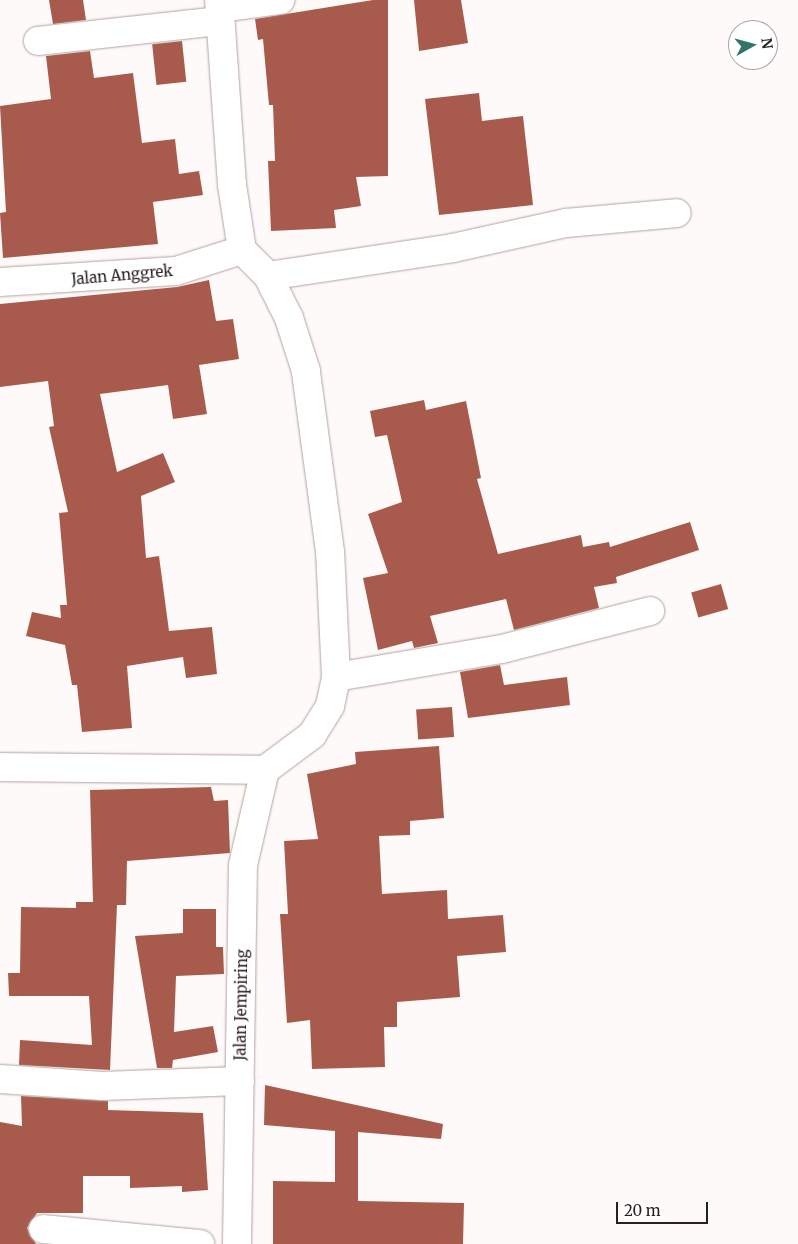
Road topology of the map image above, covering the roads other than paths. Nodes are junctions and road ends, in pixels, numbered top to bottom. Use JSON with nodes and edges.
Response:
{"nodes":[{"id":1,"x":280,"y":0,"type":"edge"},
{"id":2,"x":220,"y":10,"type":"edge"},
{"id":3,"x":38,"y":41,"type":"dead end"},
{"id":4,"x":676,"y":213,"type":"dead end"},
{"id":5,"x":242,"y":250,"type":"junction"},
{"id":6,"x":268,"y":276,"type":"junction"},
{"id":7,"x":0,"y":282,"type":"edge"},
{"id":8,"x":650,"y":611,"type":"dead end"},
{"id":9,"x":336,"y":676,"type":"junction"},
{"id":10,"x":0,"y":767,"type":"edge"},
{"id":11,"x":265,"y":770,"type":"junction"},
{"id":12,"x":0,"y":1079,"type":"edge"},
{"id":13,"x":240,"y":1081,"type":"junction"},
{"id":14,"x":43,"y":1229,"type":"dead end"},
{"id":15,"x":200,"y":1244,"type":"edge"},
{"id":16,"x":237,"y":1244,"type":"edge"}],
"edges":[{"from":1,"to":2,"type":"street"},
{"from":2,"to":3,"type":"street"},
{"from":2,"to":5,"type":"street"},
{"from":4,"to":6,"type":"street"},
{"from":5,"to":6,"type":"street"},
{"from":5,"to":7,"type":"street","name":"Jalan Anggrek"},
{"from":6,"to":9,"type":"street"},
{"from":8,"to":9,"type":"street"},
{"from":9,"to":11,"type":"street"},
{"from":10,"to":11,"type":"street"},
{"from":11,"to":13,"type":"street","name":"Jalan Jempiring"},
{"from":12,"to":13,"type":"street"},
{"from":13,"to":16,"type":"street","name":"Jalan Jempiring"},
{"from":14,"to":15,"type":"street"}]}
